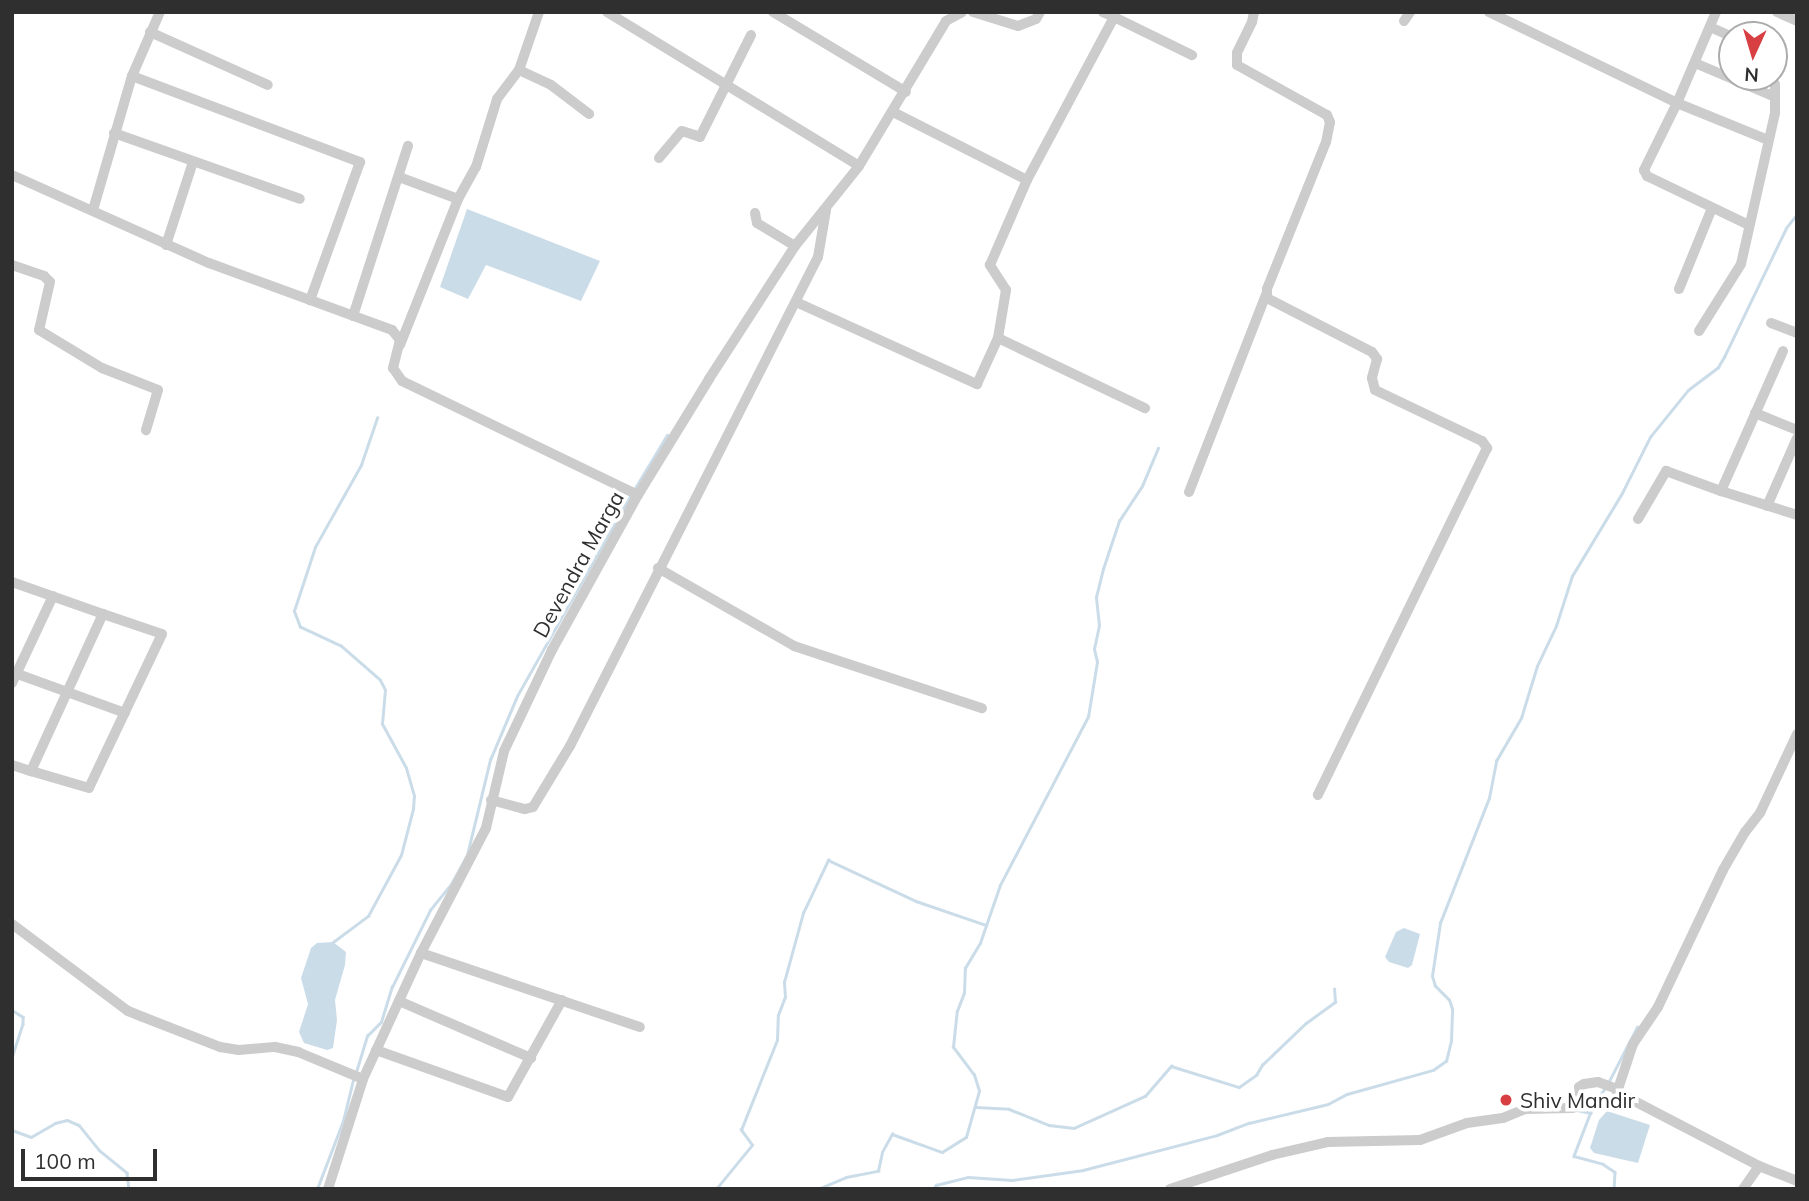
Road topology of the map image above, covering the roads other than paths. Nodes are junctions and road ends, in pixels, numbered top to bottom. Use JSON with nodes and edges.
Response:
{"nodes":[{"id":1,"x":160,"y":12,"type":"edge"},
{"id":2,"x":539,"y":12,"type":"edge"},
{"id":3,"x":607,"y":12,"type":"edge"},
{"id":4,"x":773,"y":12,"type":"edge"},
{"id":5,"x":962,"y":12,"type":"edge"},
{"id":6,"x":973,"y":12,"type":"edge"},
{"id":7,"x":1040,"y":12,"type":"edge"},
{"id":8,"x":1103,"y":12,"type":"edge"},
{"id":9,"x":1254,"y":12,"type":"edge"},
{"id":10,"x":1489,"y":12,"type":"edge"},
{"id":11,"x":1716,"y":12,"type":"edge"},
{"id":12,"x":1777,"y":12,"type":"edge"},
{"id":13,"x":1114,"y":17,"type":"junction"},
{"id":14,"x":1797,"y":21,"type":"edge"},
{"id":15,"x":1710,"y":27,"type":"junction"},
{"id":16,"x":1718,"y":31,"type":"edge"},
{"id":17,"x":150,"y":32,"type":"junction"},
{"id":18,"x":751,"y":35,"type":"dead end"},
{"id":19,"x":1192,"y":55,"type":"dead end"},
{"id":20,"x":1695,"y":63,"type":"junction"},
{"id":21,"x":519,"y":70,"type":"junction"},
{"id":22,"x":132,"y":76,"type":"junction"},
{"id":23,"x":268,"y":85,"type":"dead end"},
{"id":24,"x":727,"y":86,"type":"junction"},
{"id":25,"x":1775,"y":91,"type":"edge"},
{"id":26,"x":906,"y":92,"type":"junction"},
{"id":27,"x":1775,"y":97,"type":"junction"},
{"id":28,"x":1677,"y":103,"type":"junction"},
{"id":29,"x":893,"y":112,"type":"junction"},
{"id":30,"x":589,"y":114,"type":"dead end"},
{"id":31,"x":114,"y":133,"type":"junction"},
{"id":32,"x":1768,"y":140,"type":"junction"},
{"id":33,"x":408,"y":146,"type":"dead end"},
{"id":34,"x":659,"y":158,"type":"dead end"},
{"id":35,"x":193,"y":162,"type":"junction"},
{"id":36,"x":859,"y":166,"type":"junction"},
{"id":37,"x":12,"y":175,"type":"edge"},
{"id":38,"x":400,"y":177,"type":"junction"},
{"id":39,"x":1027,"y":180,"type":"junction"},
{"id":40,"x":300,"y":199,"type":"dead end"},
{"id":41,"x":458,"y":199,"type":"junction"},
{"id":42,"x":1712,"y":208,"type":"junction"},
{"id":43,"x":826,"y":209,"type":"junction"},
{"id":44,"x":93,"y":210,"type":"junction"},
{"id":45,"x":755,"y":213,"type":"dead end"},
{"id":46,"x":1749,"y":225,"type":"junction"},
{"id":47,"x":166,"y":245,"type":"junction"},
{"id":48,"x":795,"y":246,"type":"junction"},
{"id":49,"x":12,"y":265,"type":"edge"},
{"id":50,"x":1679,"y":289,"type":"dead end"},
{"id":51,"x":1266,"y":294,"type":"junction"},
{"id":52,"x":310,"y":300,"type":"junction"},
{"id":53,"x":796,"y":302,"type":"junction"},
{"id":54,"x":353,"y":316,"type":"junction"},
{"id":55,"x":1771,"y":323,"type":"dead end"},
{"id":56,"x":1699,"y":331,"type":"dead end"},
{"id":57,"x":1797,"y":333,"type":"edge"},
{"id":58,"x":998,"y":338,"type":"junction"},
{"id":59,"x":399,"y":346,"type":"junction"},
{"id":60,"x":1783,"y":351,"type":"dead end"},
{"id":61,"x":1145,"y":408,"type":"dead end"},
{"id":62,"x":1755,"y":413,"type":"junction"},
{"id":63,"x":146,"y":429,"type":"dead end"},
{"id":64,"x":1797,"y":430,"type":"edge"},
{"id":65,"x":1797,"y":438,"type":"edge"},
{"id":66,"x":1721,"y":491,"type":"junction"},
{"id":67,"x":1189,"y":492,"type":"dead end"},
{"id":68,"x":638,"y":495,"type":"junction"},
{"id":69,"x":1767,"y":506,"type":"junction"},
{"id":70,"x":1797,"y":515,"type":"edge"},
{"id":71,"x":1638,"y":519,"type":"dead end"},
{"id":72,"x":658,"y":568,"type":"junction"},
{"id":73,"x":12,"y":582,"type":"edge"},
{"id":74,"x":53,"y":596,"type":"junction"},
{"id":75,"x":103,"y":614,"type":"junction"},
{"id":76,"x":14,"y":676,"type":"edge"},
{"id":77,"x":69,"y":691,"type":"junction"},
{"id":78,"x":982,"y":708,"type":"dead end"},
{"id":79,"x":125,"y":713,"type":"junction"},
{"id":80,"x":1797,"y":734,"type":"edge"},
{"id":81,"x":12,"y":765,"type":"edge"},
{"id":82,"x":31,"y":771,"type":"junction"},
{"id":83,"x":1318,"y":795,"type":"dead end"},
{"id":84,"x":491,"y":800,"type":"junction"},
{"id":85,"x":12,"y":924,"type":"edge"},
{"id":86,"x":421,"y":953,"type":"junction"},
{"id":87,"x":562,"y":1000,"type":"junction"},
{"id":88,"x":399,"y":1001,"type":"junction"},
{"id":89,"x":640,"y":1027,"type":"dead end"},
{"id":90,"x":376,"y":1049,"type":"junction"},
{"id":91,"x":531,"y":1058,"type":"junction"},
{"id":92,"x":363,"y":1079,"type":"junction"},
{"id":93,"x":1610,"y":1086,"type":"junction"},
{"id":94,"x":1759,"y":1166,"type":"junction"},
{"id":95,"x":1797,"y":1181,"type":"edge"},
{"id":96,"x":328,"y":1189,"type":"edge"},
{"id":97,"x":1170,"y":1189,"type":"edge"},
{"id":98,"x":1743,"y":1189,"type":"edge"}],
"edges":[{"from":1,"to":17,"type":"street"},
{"from":2,"to":21,"type":"street"},
{"from":3,"to":24,"type":"street"},
{"from":4,"to":26,"type":"street"},
{"from":5,"to":26,"type":"street","name":"Devendra Marga"},
{"from":6,"to":7,"type":"street"},
{"from":8,"to":13,"type":"street"},
{"from":9,"to":51,"type":"street"},
{"from":10,"to":28,"type":"street"},
{"from":11,"to":15,"type":"street"},
{"from":12,"to":14,"type":"street"},
{"from":13,"to":19,"type":"street"},
{"from":13,"to":39,"type":"street"},
{"from":15,"to":16,"type":"street"},
{"from":15,"to":20,"type":"street"},
{"from":17,"to":22,"type":"street"},
{"from":17,"to":23,"type":"street"},
{"from":18,"to":24,"type":"street"},
{"from":20,"to":27,"type":"street"},
{"from":20,"to":28,"type":"street"},
{"from":21,"to":30,"type":"street"},
{"from":21,"to":41,"type":"street"},
{"from":22,"to":31,"type":"street"},
{"from":22,"to":52,"type":"street"},
{"from":24,"to":34,"type":"street"},
{"from":24,"to":36,"type":"street"},
{"from":25,"to":27,"type":"street"},
{"from":26,"to":29,"type":"street","name":"Devendra Marga"},
{"from":27,"to":32,"type":"street"},
{"from":28,"to":32,"type":"street"},
{"from":28,"to":42,"type":"street"},
{"from":29,"to":36,"type":"street","name":"Devendra Marga"},
{"from":29,"to":39,"type":"street"},
{"from":31,"to":35,"type":"street"},
{"from":31,"to":44,"type":"street"},
{"from":32,"to":46,"type":"street"},
{"from":33,"to":38,"type":"street"},
{"from":35,"to":40,"type":"street"},
{"from":35,"to":47,"type":"street"},
{"from":36,"to":43,"type":"street","name":"Devendra Marga"},
{"from":37,"to":44,"type":"street"},
{"from":38,"to":41,"type":"street"},
{"from":38,"to":54,"type":"street"},
{"from":39,"to":58,"type":"street"},
{"from":41,"to":59,"type":"street"},
{"from":42,"to":46,"type":"street"},
{"from":42,"to":50,"type":"street"},
{"from":43,"to":48,"type":"street","name":"Devendra Marga"},
{"from":43,"to":53,"type":"street"},
{"from":44,"to":47,"type":"street"},
{"from":45,"to":48,"type":"street"},
{"from":46,"to":56,"type":"street"},
{"from":47,"to":52,"type":"street"},
{"from":48,"to":68,"type":"street","name":"Devendra Marga"},
{"from":49,"to":63,"type":"street"},
{"from":51,"to":67,"type":"street"},
{"from":51,"to":83,"type":"street"},
{"from":52,"to":54,"type":"street"},
{"from":53,"to":58,"type":"street"},
{"from":53,"to":72,"type":"street"},
{"from":54,"to":59,"type":"street"},
{"from":55,"to":57,"type":"street"},
{"from":58,"to":61,"type":"street"},
{"from":59,"to":68,"type":"street"},
{"from":60,"to":62,"type":"street"},
{"from":62,"to":64,"type":"street"},
{"from":62,"to":66,"type":"street"},
{"from":65,"to":69,"type":"street"},
{"from":66,"to":69,"type":"street"},
{"from":66,"to":71,"type":"street"},
{"from":68,"to":84,"type":"street","name":"Devendra Marga"},
{"from":69,"to":70,"type":"street"},
{"from":72,"to":78,"type":"street"},
{"from":72,"to":84,"type":"street"},
{"from":73,"to":74,"type":"street"},
{"from":74,"to":75,"type":"street"},
{"from":74,"to":76,"type":"street"},
{"from":75,"to":77,"type":"street"},
{"from":75,"to":79,"type":"street"},
{"from":76,"to":77,"type":"street"},
{"from":77,"to":79,"type":"street"},
{"from":77,"to":82,"type":"street"},
{"from":79,"to":82,"type":"street"},
{"from":80,"to":93,"type":"street"},
{"from":81,"to":82,"type":"street"},
{"from":84,"to":86,"type":"street","name":"Devendra Marga"},
{"from":85,"to":92,"type":"street"},
{"from":86,"to":87,"type":"street"},
{"from":86,"to":88,"type":"street","name":"Devendra Marga"},
{"from":87,"to":89,"type":"street"},
{"from":87,"to":91,"type":"street"},
{"from":88,"to":90,"type":"street","name":"Devendra Marga"},
{"from":88,"to":91,"type":"street"},
{"from":90,"to":91,"type":"street"},
{"from":90,"to":92,"type":"street","name":"Devendra Marga"},
{"from":92,"to":96,"type":"street","name":"Devendra Marga"},
{"from":93,"to":94,"type":"street"},
{"from":93,"to":97,"type":"street"},
{"from":94,"to":95,"type":"street"},
{"from":94,"to":98,"type":"street"}]}
